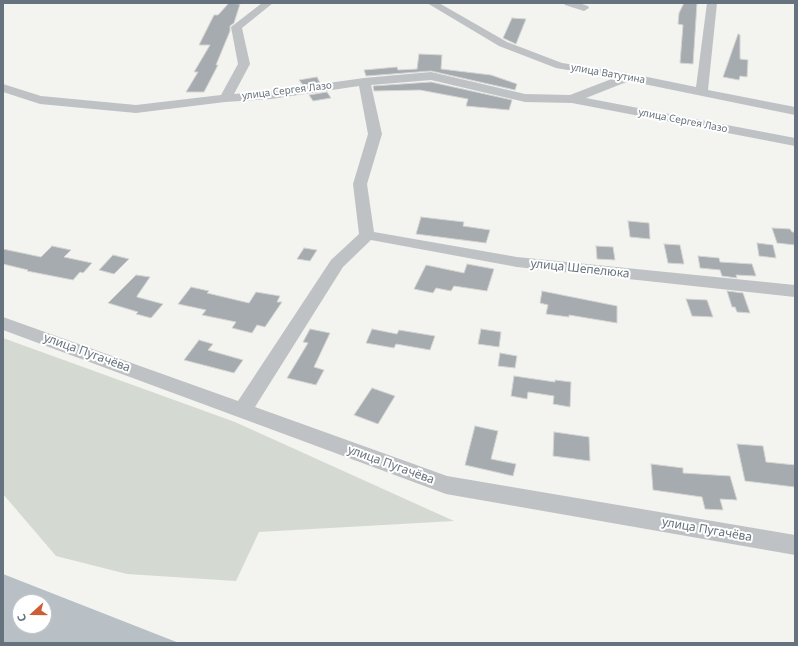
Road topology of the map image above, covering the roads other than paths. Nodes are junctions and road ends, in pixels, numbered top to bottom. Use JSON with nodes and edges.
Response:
{"nodes":[{"id":1,"x":268,"y":3,"type":"edge"},
{"id":2,"x":432,"y":3,"type":"edge"},
{"id":3,"x":569,"y":3,"type":"edge"},
{"id":4,"x":712,"y":3,"type":"edge"},
{"id":5,"x":584,"y":8,"type":"dead end"},
{"id":6,"x":628,"y":77,"type":"junction"},
{"id":7,"x":364,"y":82,"type":"junction"},
{"id":8,"x":3,"y":88,"type":"edge"},
{"id":9,"x":702,"y":92,"type":"junction"},
{"id":10,"x":225,"y":98,"type":"junction"},
{"id":11,"x":572,"y":99,"type":"junction"},
{"id":12,"x":795,"y":111,"type":"edge"},
{"id":13,"x":795,"y":142,"type":"edge"},
{"id":14,"x":367,"y":235,"type":"junction"},
{"id":15,"x":795,"y":291,"type":"edge"},
{"id":16,"x":3,"y":323,"type":"edge"},
{"id":17,"x":242,"y":410,"type":"junction"},
{"id":18,"x":795,"y":545,"type":"edge"}],
"edges":[{"from":1,"to":10,"type":"street"},
{"from":2,"to":6,"type":"street","name":"улица Ватутина"},
{"from":3,"to":5,"type":"street"},
{"from":4,"to":9,"type":"street"},
{"from":6,"to":9,"type":"street","name":"улица Ватутина"},
{"from":6,"to":11,"type":"street","name":"улица Сергея Лазо"},
{"from":7,"to":10,"type":"street","name":"улица Сергея Лазо"},
{"from":7,"to":11,"type":"street","name":"улица Сергея Лазо"},
{"from":7,"to":14,"type":"street"},
{"from":8,"to":10,"type":"street","name":"улица Сергея Лазо"},
{"from":9,"to":12,"type":"street","name":"улица Ватутина"},
{"from":11,"to":13,"type":"street","name":"улица Сергея Лазо"},
{"from":14,"to":15,"type":"street","name":"улица Шепелюка"},
{"from":14,"to":17,"type":"street"},
{"from":16,"to":17,"type":"street","name":"улица Пугачёва"},
{"from":17,"to":18,"type":"street","name":"улица Пугачёва"}]}
